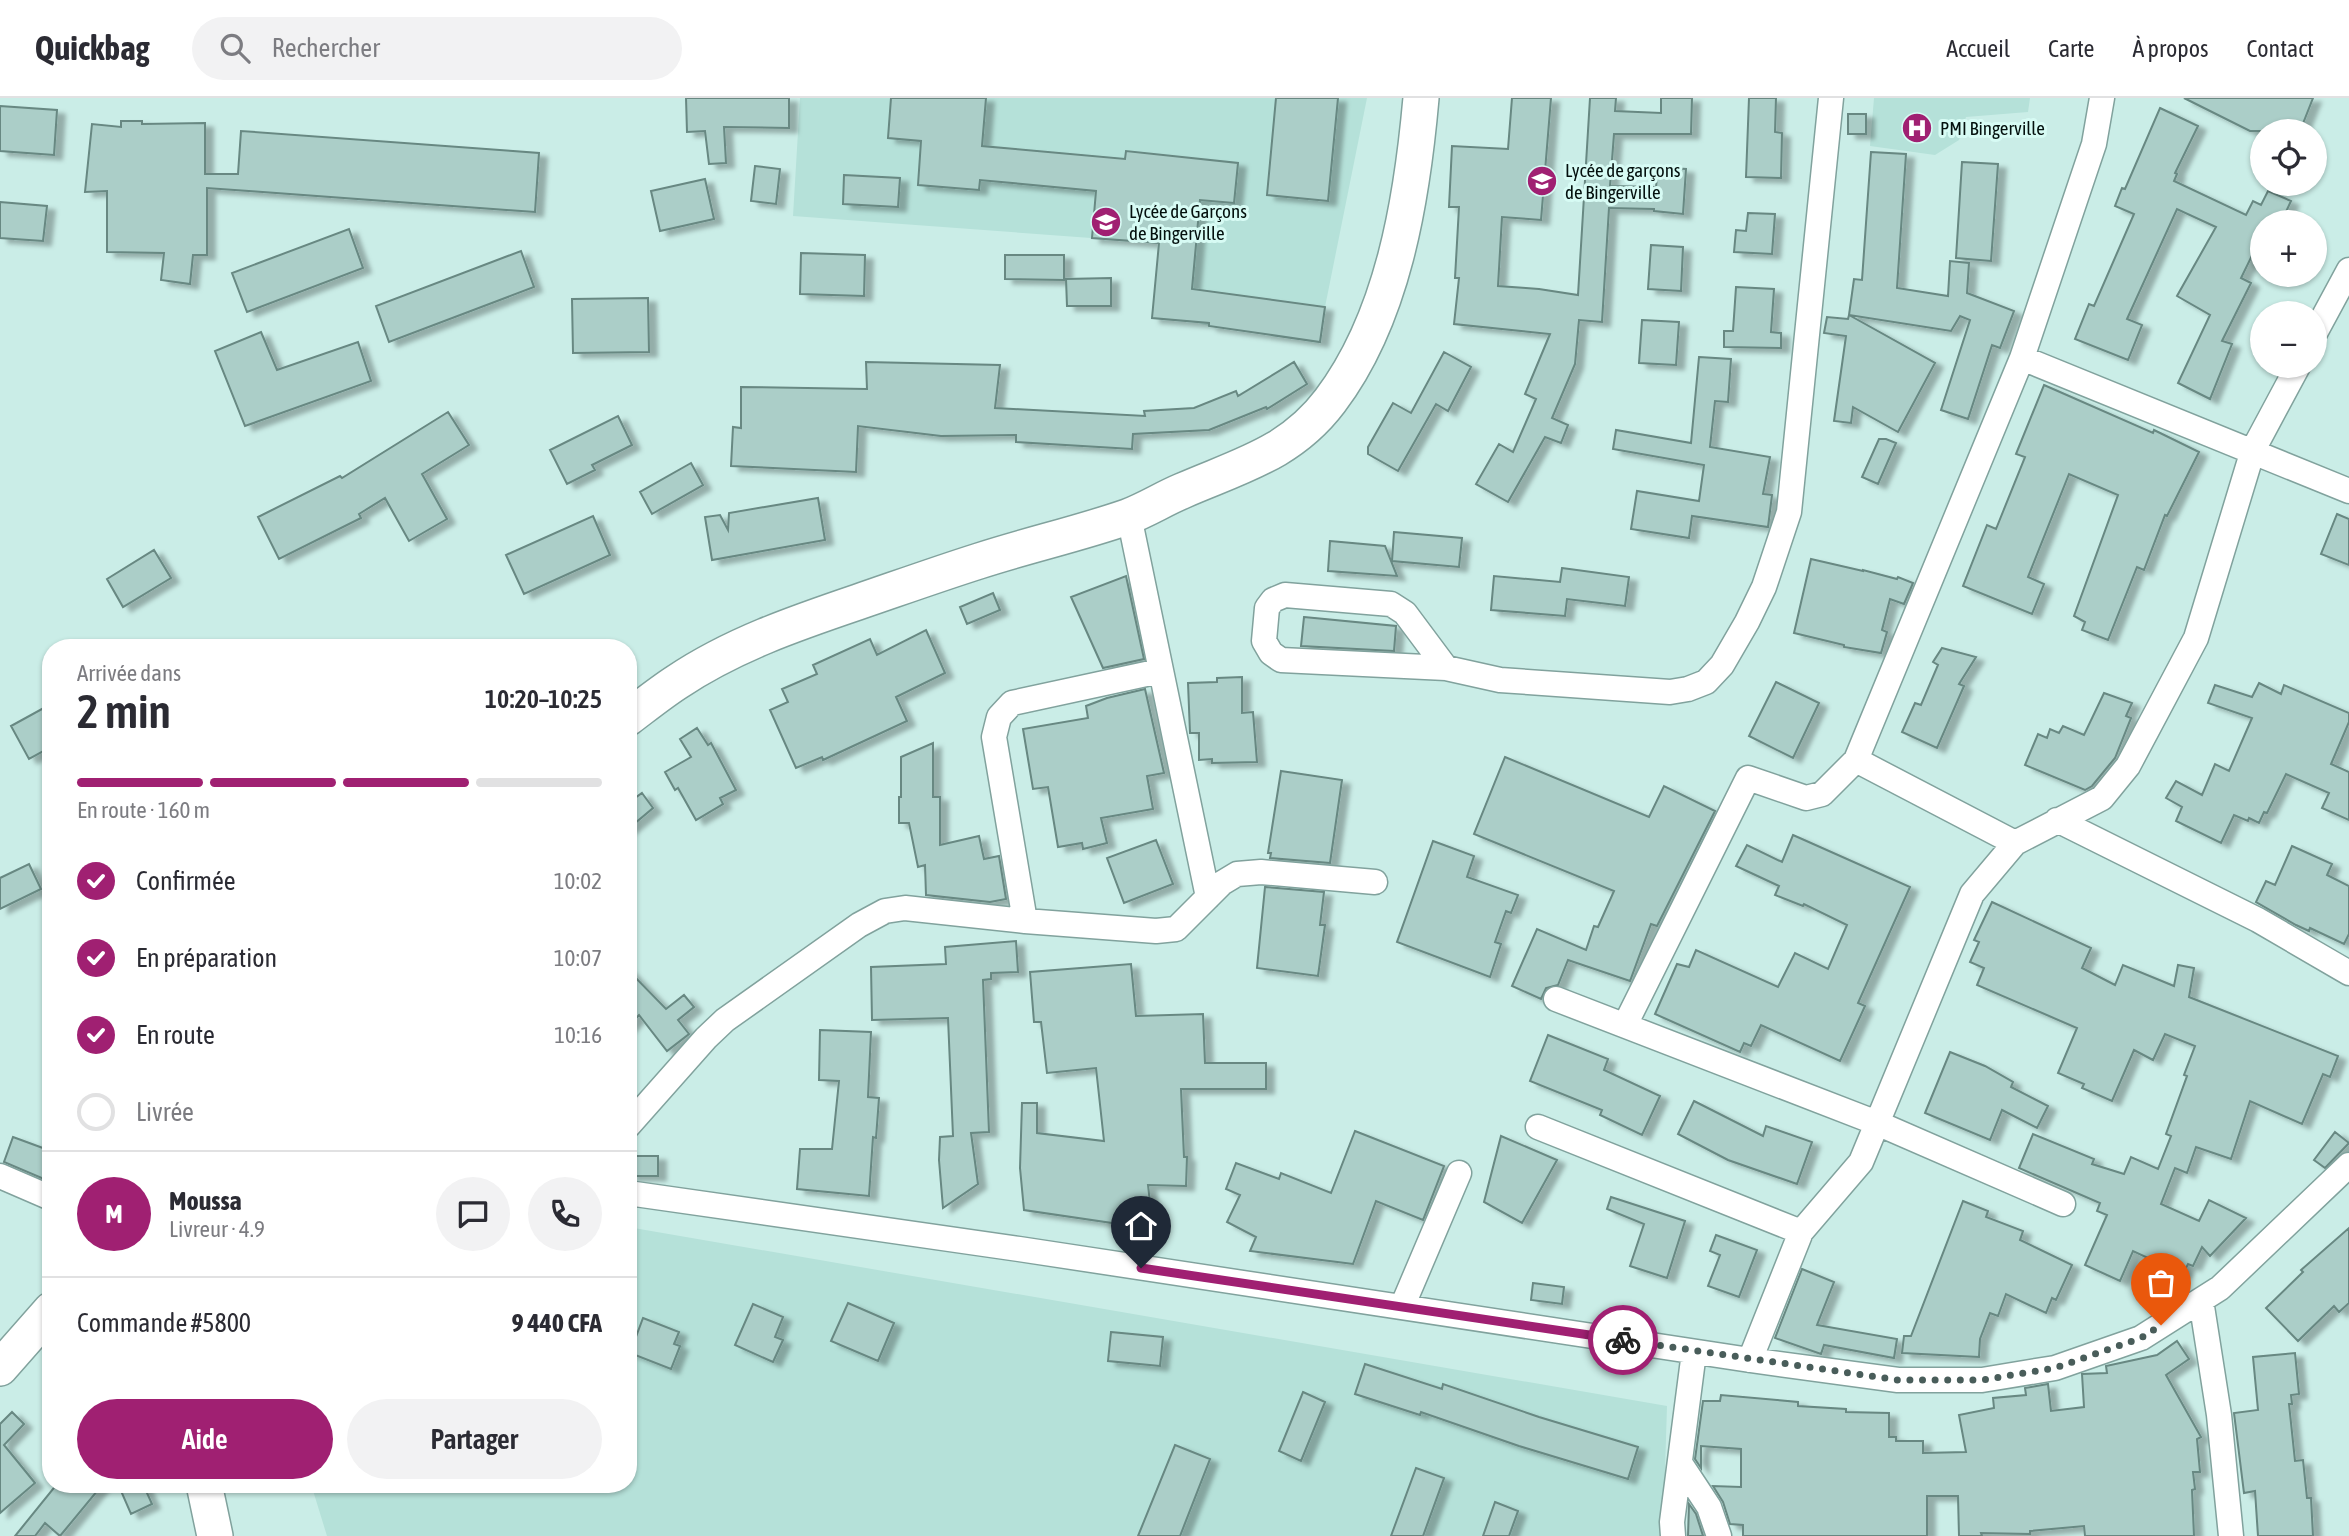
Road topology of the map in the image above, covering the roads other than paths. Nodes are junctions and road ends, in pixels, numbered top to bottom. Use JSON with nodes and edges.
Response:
{"nodes":[{"id":1,"x":1421,"y":98,"type":"edge"},
{"id":2,"x":1831,"y":98,"type":"edge"},
{"id":3,"x":2102,"y":98,"type":"edge"},
{"id":4,"x":2349,"y":270,"type":"edge"},
{"id":5,"x":2327,"y":311,"type":"edge"},
{"id":6,"x":2022,"y":358,"type":"junction"},
{"id":7,"x":2292,"y":378,"type":"edge"},
{"id":8,"x":2253,"y":450,"type":"junction"},
{"id":9,"x":2349,"y":491,"type":"edge"},
{"id":10,"x":1129,"y":516,"type":"junction"},
{"id":11,"x":1446,"y":668,"type":"junction"},
{"id":12,"x":1160,"y":671,"type":"junction"},
{"id":13,"x":637,"y":711,"type":"edge"},
{"id":14,"x":1856,"y":760,"type":"junction"},
{"id":15,"x":2057,"y":820,"type":"junction"},
{"id":16,"x":2015,"y":843,"type":"junction"},
{"id":17,"x":1375,"y":882,"type":"dead end"},
{"id":18,"x":1208,"y":897,"type":"junction"},
{"id":19,"x":1026,"y":921,"type":"junction"},
{"id":20,"x":2349,"y":973,"type":"edge"},
{"id":21,"x":1556,"y":999,"type":"dead end"},
{"id":22,"x":1625,"y":1025,"type":"junction"},
{"id":23,"x":637,"y":1116,"type":"edge"},
{"id":24,"x":1877,"y":1123,"type":"junction"},
{"id":25,"x":1538,"y":1127,"type":"dead end"},
{"id":26,"x":2349,"y":1166,"type":"edge"},
{"id":27,"x":1459,"y":1173,"type":"dead end"},
{"id":28,"x":0,"y":1176,"type":"edge"},
{"id":29,"x":42,"y":1194,"type":"edge"},
{"id":30,"x":637,"y":1194,"type":"edge"},
{"id":31,"x":2063,"y":1204,"type":"dead end"},
{"id":32,"x":1801,"y":1232,"type":"junction"},
{"id":33,"x":2201,"y":1300,"type":"junction"},
{"id":34,"x":1402,"y":1307,"type":"junction"},
{"id":35,"x":42,"y":1320,"type":"edge"},
{"id":36,"x":1694,"y":1352,"type":"junction"},
{"id":37,"x":1750,"y":1360,"type":"junction"},
{"id":38,"x":0,"y":1368,"type":"edge"},
{"id":39,"x":1680,"y":1463,"type":"junction"},
{"id":40,"x":206,"y":1493,"type":"edge"},
{"id":41,"x":215,"y":1536,"type":"edge"},
{"id":42,"x":1673,"y":1536,"type":"edge"},
{"id":43,"x":1719,"y":1536,"type":"edge"},
{"id":44,"x":2231,"y":1536,"type":"edge"}],
"edges":[{"from":1,"to":10,"type":"main road"},
{"from":2,"to":11,"type":"street"},
{"from":3,"to":6,"type":"street"},
{"from":4,"to":5,"type":"street"},
{"from":6,"to":8,"type":"street"},
{"from":6,"to":14,"type":"street"},
{"from":7,"to":8,"type":"street"},
{"from":8,"to":9,"type":"street"},
{"from":8,"to":15,"type":"street"},
{"from":10,"to":12,"type":"street"},
{"from":10,"to":13,"type":"main road"},
{"from":11,"to":11,"type":"street"},
{"from":12,"to":18,"type":"street"},
{"from":12,"to":19,"type":"street"},
{"from":14,"to":16,"type":"street"},
{"from":14,"to":22,"type":"street"},
{"from":15,"to":16,"type":"street"},
{"from":15,"to":20,"type":"street"},
{"from":16,"to":24,"type":"street"},
{"from":17,"to":18,"type":"street"},
{"from":18,"to":19,"type":"street"},
{"from":19,"to":23,"type":"street"},
{"from":21,"to":22,"type":"street"},
{"from":22,"to":24,"type":"street"},
{"from":24,"to":31,"type":"street"},
{"from":24,"to":32,"type":"street"},
{"from":25,"to":32,"type":"street"},
{"from":26,"to":33,"type":"street"},
{"from":27,"to":34,"type":"street"},
{"from":28,"to":29,"type":"street"},
{"from":30,"to":34,"type":"street"},
{"from":32,"to":37,"type":"street"},
{"from":33,"to":37,"type":"street"},
{"from":33,"to":44,"type":"street"},
{"from":34,"to":36,"type":"street"},
{"from":35,"to":38,"type":"main road"},
{"from":36,"to":37,"type":"street"},
{"from":36,"to":39,"type":"street"},
{"from":39,"to":42,"type":"street"},
{"from":39,"to":43,"type":"street"},
{"from":40,"to":41,"type":"main road"}]}
